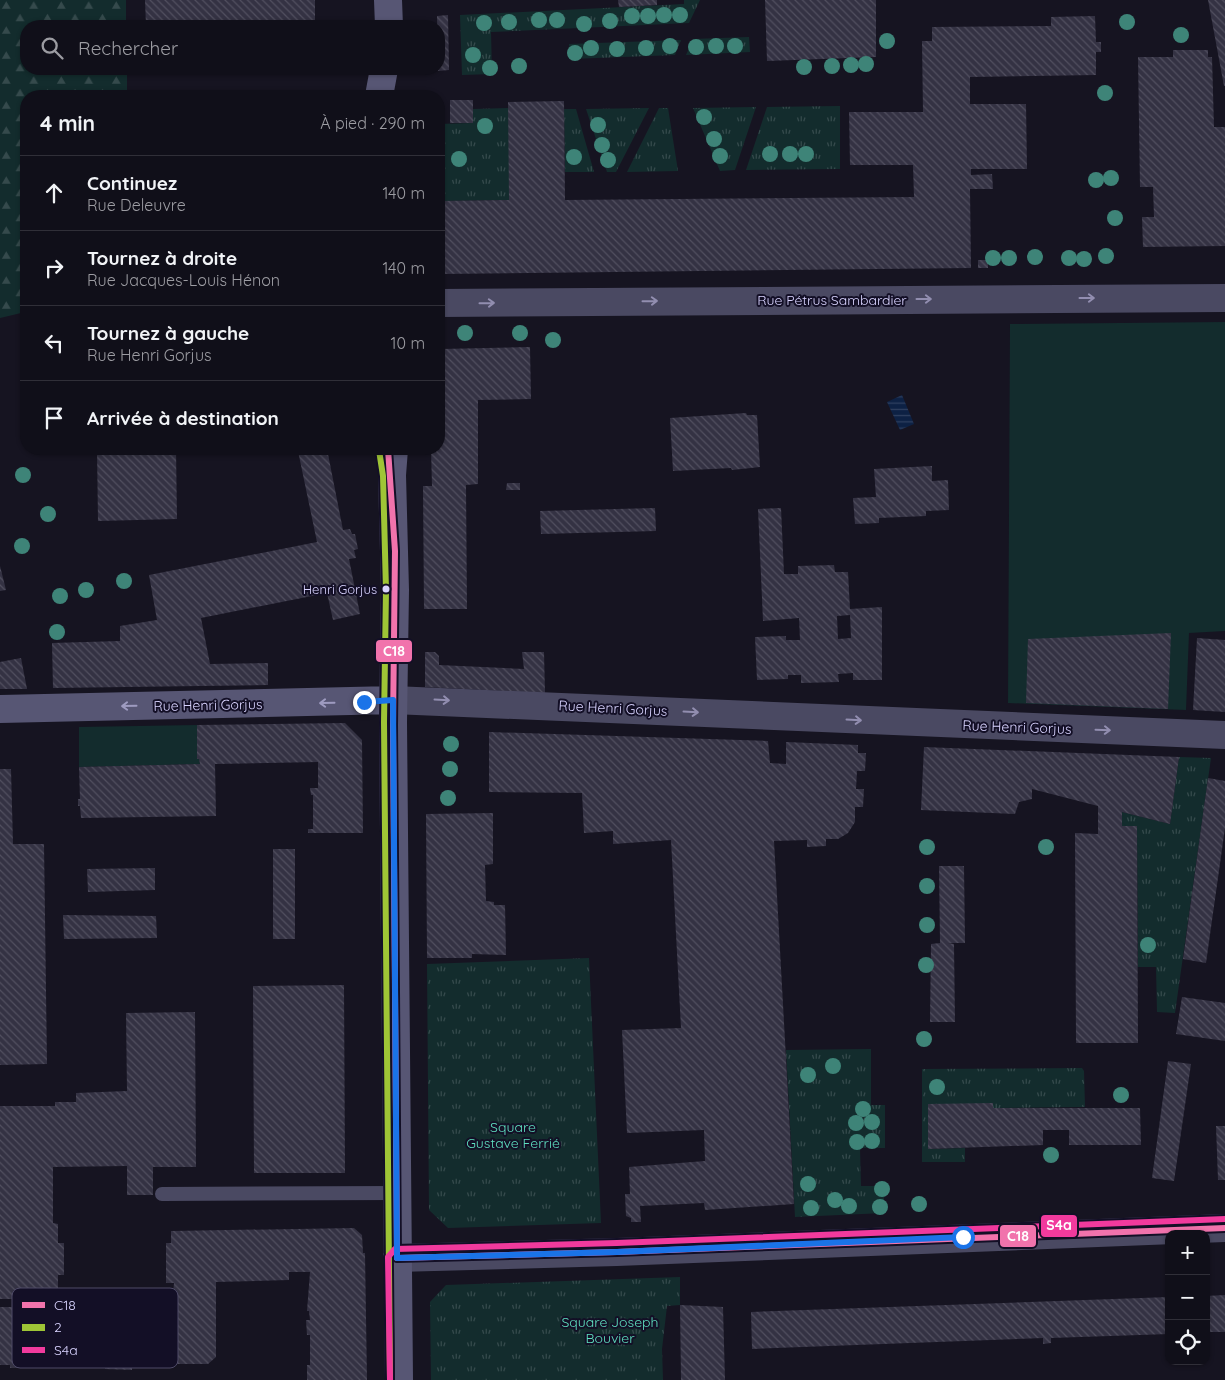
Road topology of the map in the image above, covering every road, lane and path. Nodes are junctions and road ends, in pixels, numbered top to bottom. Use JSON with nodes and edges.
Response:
{"nodes":[{"id":1,"x":388,"y":0,"type":"edge"},
{"id":2,"x":389,"y":20,"type":"edge"},
{"id":3,"x":383,"y":75,"type":"edge"},
{"id":4,"x":393,"y":75,"type":"edge"},
{"id":5,"x":380,"y":90,"type":"edge"},
{"id":6,"x":395,"y":90,"type":"edge"},
{"id":7,"x":1225,"y":298,"type":"edge"},
{"id":8,"x":445,"y":303,"type":"edge"},
{"id":9,"x":391,"y":458,"type":"edge"},
{"id":10,"x":393,"y":700,"type":"junction"},
{"id":11,"x":0,"y":709,"type":"edge"},
{"id":12,"x":1225,"y":735,"type":"edge"},
{"id":13,"x":397,"y":1193,"type":"junction"},
{"id":14,"x":162,"y":1194,"type":"dead end"},
{"id":15,"x":1225,"y":1228,"type":"edge"},
{"id":16,"x":397,"y":1258,"type":"junction"},
{"id":17,"x":399,"y":1380,"type":"edge"}],
"edges":[{"from":1,"to":2,"type":"street"},
{"from":3,"to":5,"type":"street"},
{"from":4,"to":6,"type":"street"},
{"from":8,"to":7,"type":"street","name":"Rue Pétrus Sambardier","one_way":true},
{"from":9,"to":10,"type":"street"},
{"from":10,"to":11,"type":"street","name":"Rue Henri Gorjus","one_way":true},
{"from":10,"to":12,"type":"street","name":"Rue Henri Gorjus","one_way":true},
{"from":10,"to":13,"type":"street"},
{"from":13,"to":14,"type":"lane"},
{"from":13,"to":16,"type":"street"},
{"from":15,"to":16,"type":"street"},
{"from":16,"to":17,"type":"street"}]}
